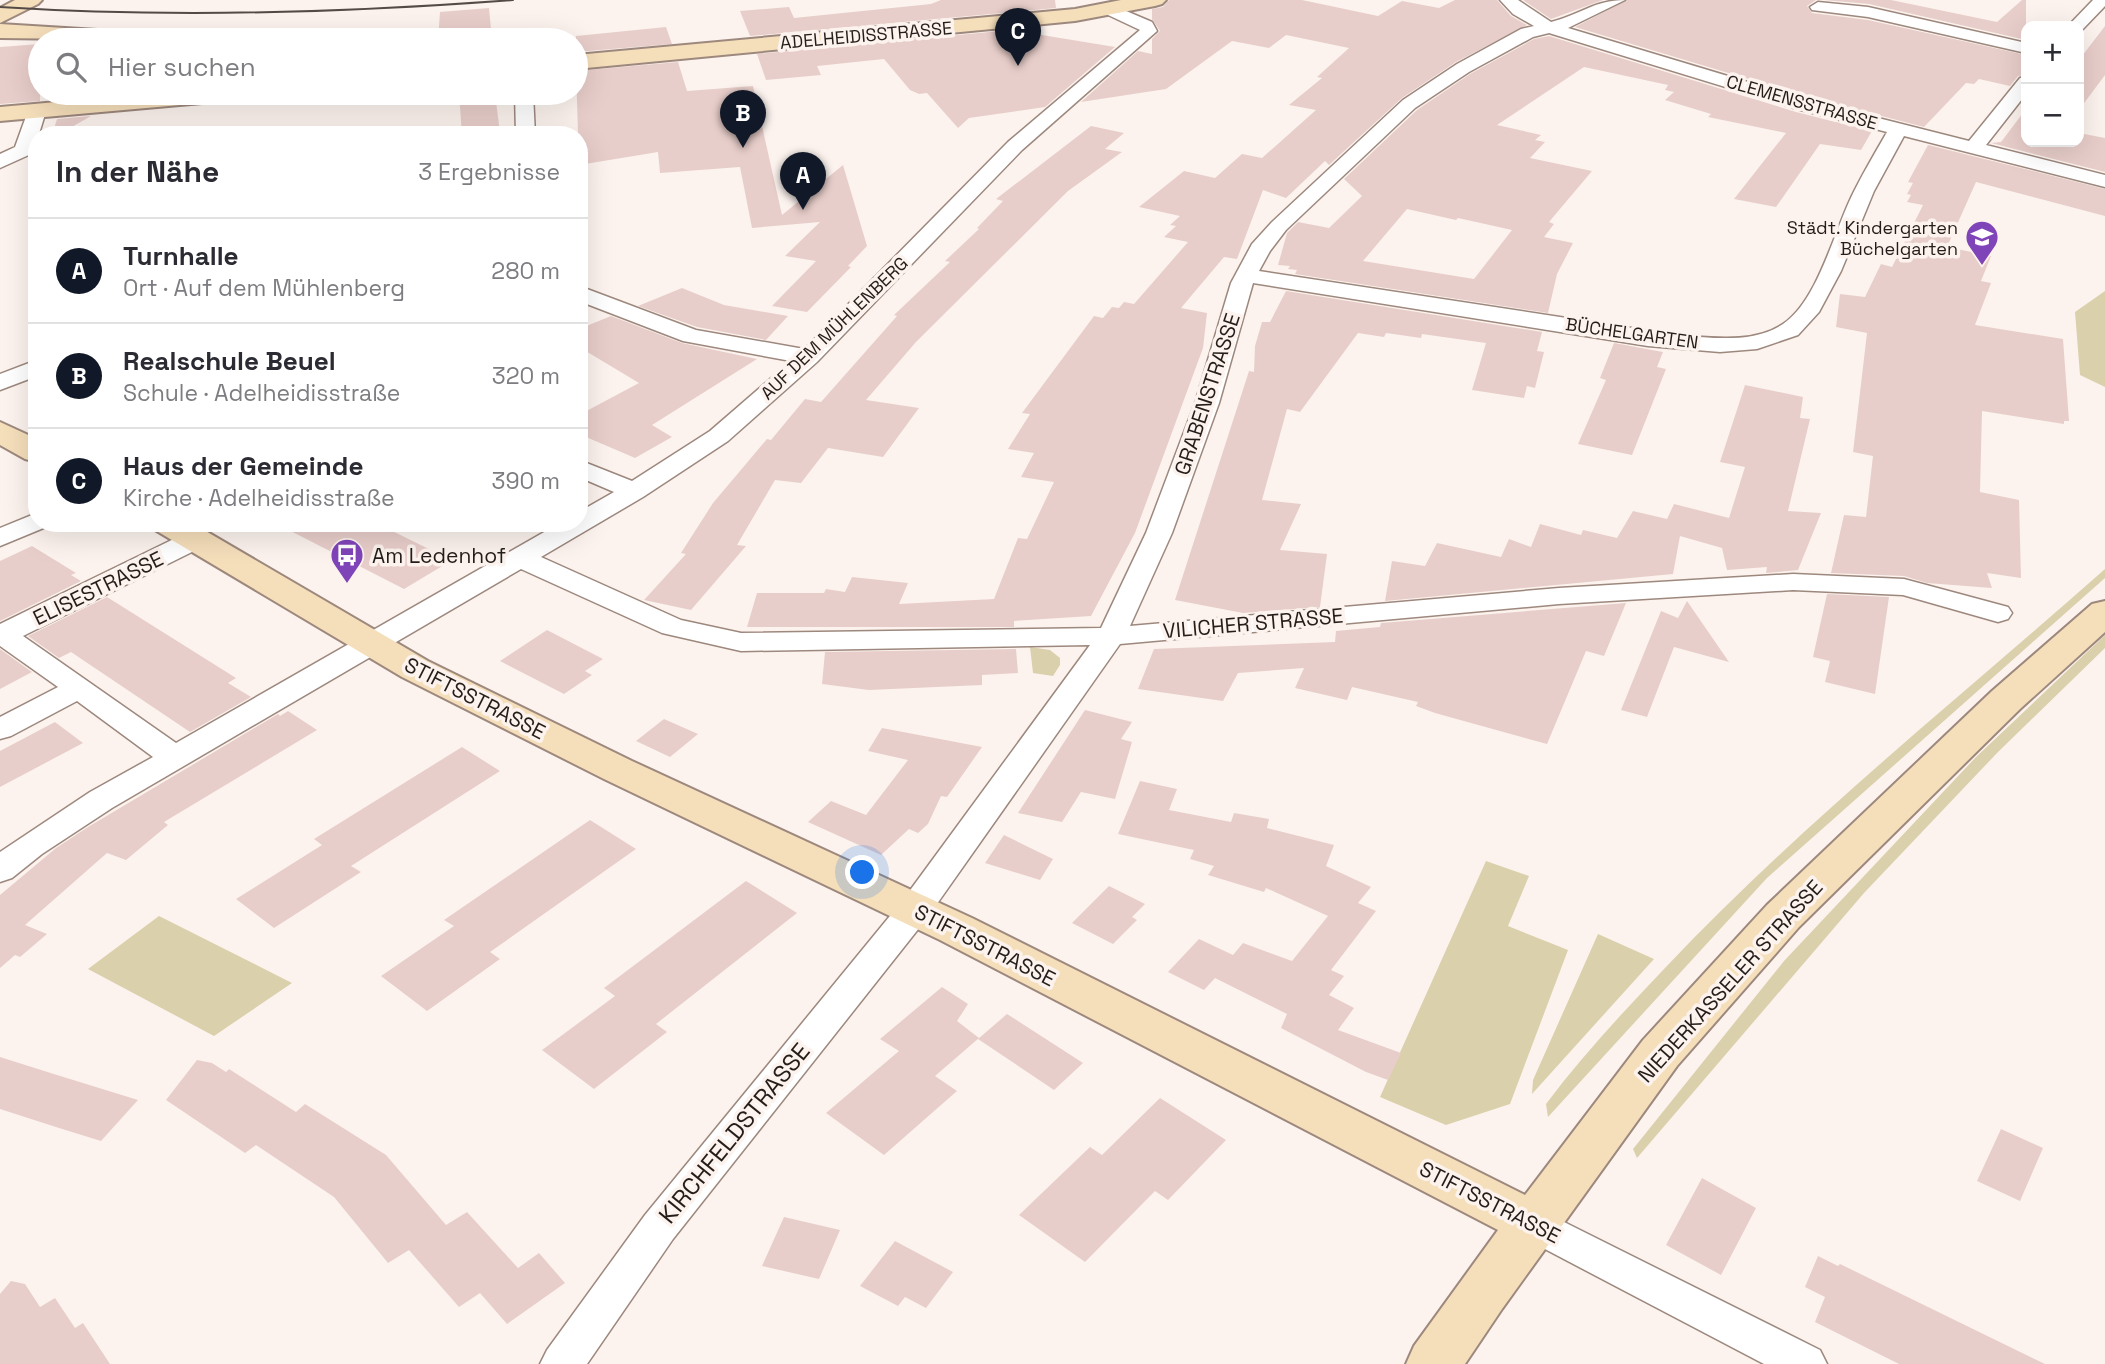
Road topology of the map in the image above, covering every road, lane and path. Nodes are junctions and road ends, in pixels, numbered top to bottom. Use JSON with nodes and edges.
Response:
{"nodes":[{"id":1,"x":31,"y":0,"type":"edge"},
{"id":2,"x":1155,"y":0,"type":"edge"},
{"id":3,"x":1508,"y":0,"type":"edge"},
{"id":4,"x":1617,"y":0,"type":"edge"},
{"id":5,"x":2102,"y":0,"type":"edge"},
{"id":6,"x":1818,"y":7,"type":"dead end"},
{"id":7,"x":1117,"y":12,"type":"junction"},
{"id":8,"x":0,"y":17,"type":"edge"},
{"id":9,"x":2081,"y":21,"type":"edge"},
{"id":10,"x":1548,"y":27,"type":"junction"},
{"id":11,"x":0,"y":31,"type":"edge"},
{"id":12,"x":28,"y":33,"type":"edge"},
{"id":13,"x":2021,"y":47,"type":"edge"},
{"id":14,"x":588,"y":61,"type":"edge"},
{"id":15,"x":2024,"y":84,"type":"edge"},
{"id":16,"x":87,"y":105,"type":"edge"},
{"id":17,"x":525,"y":105,"type":"edge"},
{"id":18,"x":37,"y":111,"type":"junction"},
{"id":19,"x":0,"y":114,"type":"edge"},
{"id":20,"x":32,"y":126,"type":"edge"},
{"id":21,"x":526,"y":126,"type":"edge"},
{"id":22,"x":1898,"y":130,"type":"junction"},
{"id":23,"x":28,"y":138,"type":"edge"},
{"id":24,"x":1973,"y":149,"type":"junction"},
{"id":25,"x":0,"y":162,"type":"edge"},
{"id":26,"x":2105,"y":181,"type":"edge"},
{"id":27,"x":1246,"y":275,"type":"junction"},
{"id":28,"x":588,"y":296,"type":"edge"},
{"id":29,"x":809,"y":357,"type":"junction"},
{"id":30,"x":28,"y":371,"type":"edge"},
{"id":31,"x":0,"y":383,"type":"edge"},
{"id":32,"x":0,"y":432,"type":"edge"},
{"id":33,"x":28,"y":447,"type":"edge"},
{"id":34,"x":588,"y":472,"type":"edge"},
{"id":35,"x":634,"y":491,"type":"junction"},
{"id":36,"x":588,"y":518,"type":"edge"},
{"id":37,"x":28,"y":525,"type":"edge"},
{"id":38,"x":179,"y":532,"type":"edge"},
{"id":39,"x":183,"y":532,"type":"edge"},
{"id":40,"x":564,"y":532,"type":"edge"},
{"id":41,"x":0,"y":538,"type":"edge"},
{"id":42,"x":520,"y":558,"type":"junction"},
{"id":43,"x":2105,"y":612,"type":"edge"},
{"id":44,"x":1998,"y":613,"type":"dead end"},
{"id":45,"x":1,"y":635,"type":"edge"},
{"id":46,"x":1111,"y":636,"type":"junction"},
{"id":47,"x":374,"y":643,"type":"junction"},
{"id":48,"x":79,"y":688,"type":"junction"},
{"id":49,"x":0,"y":729,"type":"edge"},
{"id":50,"x":174,"y":757,"type":"junction"},
{"id":51,"x":0,"y":870,"type":"edge"},
{"id":52,"x":915,"y":909,"type":"junction"},
{"id":53,"x":1534,"y":1223,"type":"junction"},
{"id":54,"x":562,"y":1364,"type":"edge"},
{"id":55,"x":1434,"y":1364,"type":"edge"},
{"id":56,"x":1805,"y":1364,"type":"edge"}],
"edges":[{"from":1,"to":8,"type":"street"},
{"from":2,"to":7,"type":"street","name":"ADELHEIDISSTRASSE"},
{"from":3,"to":10,"type":"street","name":"CLEMENSSTRASSE"},
{"from":4,"to":10,"type":"street","name":"GRABENSTRASSE"},
{"from":5,"to":9,"type":"street"},
{"from":6,"to":13,"type":"street"},
{"from":7,"to":14,"type":"street","name":"ADELHEIDISSTRASSE"},
{"from":7,"to":29,"type":"street","name":"AUF DEM MÜHLENBERG"},
{"from":10,"to":22,"type":"street","name":"CLEMENSSTRASSE"},
{"from":10,"to":27,"type":"street","name":"GRABENSTRASSE"},
{"from":11,"to":12,"type":"street"},
{"from":15,"to":24,"type":"street"},
{"from":16,"to":18,"type":"street"},
{"from":17,"to":21,"type":"street"},
{"from":18,"to":19,"type":"street"},
{"from":18,"to":20,"type":"street"},
{"from":22,"to":24,"type":"street","name":"CLEMENSSTRASSE"},
{"from":22,"to":27,"type":"street","name":"BÜCHELGARTEN"},
{"from":23,"to":25,"type":"street"},
{"from":24,"to":26,"type":"street","name":"CLEMENSSTRASSE"},
{"from":27,"to":46,"type":"street","name":"GRABENSTRASSE"},
{"from":28,"to":29,"type":"street"},
{"from":29,"to":35,"type":"street","name":"AUF DEM MÜHLENBERG"},
{"from":30,"to":31,"type":"street"},
{"from":32,"to":33,"type":"street"},
{"from":34,"to":35,"type":"street"},
{"from":35,"to":36,"type":"street","name":"AUF DEM MÜHLENBERG"},
{"from":37,"to":41,"type":"street"},
{"from":38,"to":45,"type":"street","name":"ELISESTRASSE"},
{"from":39,"to":47,"type":"street","name":"STIFTSSTRASSE"},
{"from":40,"to":42,"type":"street","name":"AUF DEM MÜHLENBERG"},
{"from":42,"to":46,"type":"street","name":"VILICHER STRASSE"},
{"from":42,"to":47,"type":"street","name":"AUF DEM MÜHLENBERG"},
{"from":43,"to":53,"type":"street","name":"NIEDERKASSELER STRASSE"},
{"from":44,"to":46,"type":"street","name":"VILICHER STRASSE"},
{"from":45,"to":48,"type":"street"},
{"from":46,"to":52,"type":"street","name":"GRABENSTRASSE"},
{"from":47,"to":50,"type":"street"},
{"from":47,"to":52,"type":"street","name":"STIFTSSTRASSE"},
{"from":48,"to":49,"type":"street"},
{"from":48,"to":50,"type":"street"},
{"from":50,"to":51,"type":"street"},
{"from":52,"to":53,"type":"street","name":"STIFTSSTRASSE"},
{"from":52,"to":54,"type":"street","name":"KIRCHFELDSTRASSE"},
{"from":53,"to":55,"type":"street","name":"NIEDERKASSELER STRASSE"},
{"from":53,"to":56,"type":"street","name":"STIFTSSTRASSE"}]}
